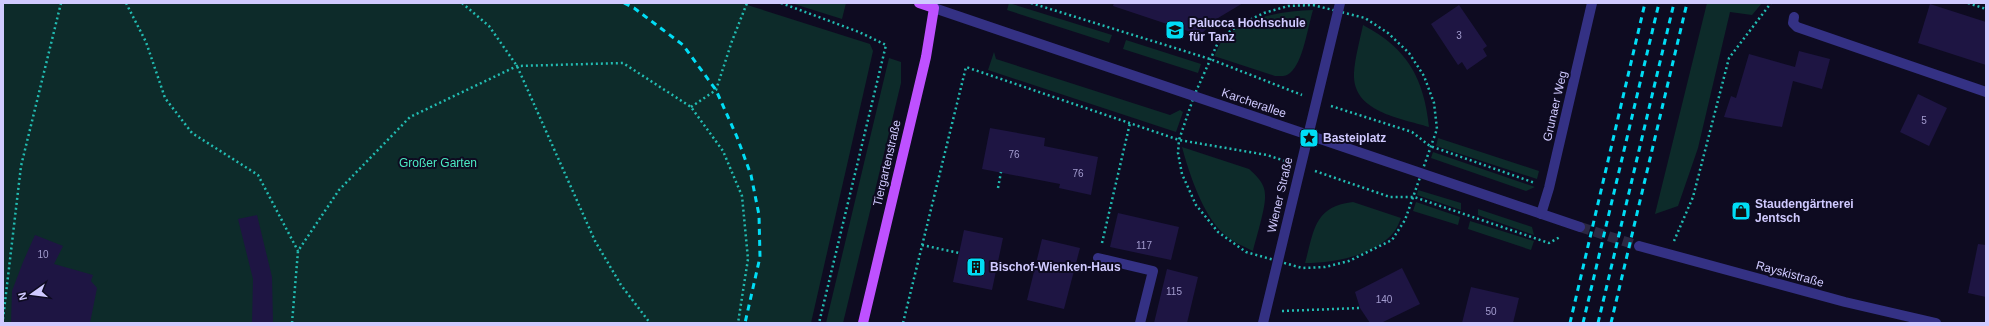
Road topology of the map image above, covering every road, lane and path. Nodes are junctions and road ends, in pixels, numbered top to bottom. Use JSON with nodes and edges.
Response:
{"nodes":[{"id":1,"x":61,"y":3,"type":"edge"},
{"id":2,"x":126,"y":3,"type":"edge"},
{"id":3,"x":462,"y":3,"type":"edge"},
{"id":4,"x":747,"y":3,"type":"edge"},
{"id":5,"x":781,"y":3,"type":"edge"},
{"id":6,"x":919,"y":3,"type":"edge"},
{"id":7,"x":1031,"y":3,"type":"edge"},
{"id":8,"x":1340,"y":3,"type":"edge"},
{"id":9,"x":1592,"y":3,"type":"edge"},
{"id":10,"x":1770,"y":3,"type":"edge"},
{"id":11,"x":1968,"y":3,"type":"edge"},
{"id":12,"x":936,"y":5,"type":"edge"},
{"id":13,"x":1986,"y":9,"type":"edge"},
{"id":14,"x":1794,"y":17,"type":"dead end"},
{"id":15,"x":517,"y":66,"type":"junction"},
{"id":16,"x":1284,"y":88,"type":"dead end"},
{"id":17,"x":1986,"y":92,"type":"edge"},
{"id":18,"x":691,"y":107,"type":"junction"},
{"id":19,"x":1347,"y":111,"type":"dead end"},
{"id":20,"x":1130,"y":123,"type":"junction"},
{"id":21,"x":1308,"y":136,"type":"junction"},
{"id":22,"x":1267,"y":155,"type":"dead end"},
{"id":23,"x":1001,"y":172,"type":"dead end"},
{"id":24,"x":1338,"y":179,"type":"dead end"},
{"id":25,"x":998,"y":188,"type":"dead end"},
{"id":26,"x":1549,"y":188,"type":"junction"},
{"id":27,"x":1541,"y":214,"type":"junction"},
{"id":28,"x":1580,"y":227,"type":"tunnel mouth"},
{"id":29,"x":1549,"y":243,"type":"dead end"},
{"id":30,"x":922,"y":245,"type":"junction"},
{"id":31,"x":1639,"y":246,"type":"tunnel mouth"},
{"id":32,"x":298,"y":251,"type":"junction"},
{"id":33,"x":959,"y":253,"type":"dead end"},
{"id":34,"x":1669,"y":254,"type":"junction"},
{"id":35,"x":1098,"y":258,"type":"joint"},
{"id":36,"x":1360,"y":308,"type":"dead end"},
{"id":37,"x":1266,"y":312,"type":"junction"},
{"id":38,"x":3,"y":319,"type":"edge"},
{"id":39,"x":292,"y":323,"type":"edge"},
{"id":40,"x":650,"y":323,"type":"edge"},
{"id":41,"x":738,"y":323,"type":"edge"},
{"id":42,"x":819,"y":323,"type":"edge"},
{"id":43,"x":863,"y":323,"type":"edge"},
{"id":44,"x":903,"y":323,"type":"edge"},
{"id":45,"x":1140,"y":323,"type":"edge"},
{"id":46,"x":1263,"y":323,"type":"edge"},
{"id":47,"x":1936,"y":323,"type":"edge"}],
"edges":[{"from":1,"to":38,"type":"path"},
{"from":2,"to":32,"type":"path"},
{"from":3,"to":15,"type":"path"},
{"from":4,"to":18,"type":"path"},
{"from":5,"to":42,"type":"path"},
{"from":6,"to":12,"type":"main road","name":"Karcherallee"},
{"from":7,"to":16,"type":"path"},
{"from":8,"to":21,"type":"street","name":"Wiener Straße"},
{"from":9,"to":26,"type":"street","name":"Grunaer Weg"},
{"from":10,"to":34,"type":"path"},
{"from":11,"to":13,"type":"path"},
{"from":12,"to":21,"type":"street","name":"Karcherallee"},
{"from":12,"to":43,"type":"main road","name":"Tiergartenstraße"},
{"from":14,"to":17,"type":"street"},
{"from":15,"to":18,"type":"path"},
{"from":15,"to":32,"type":"path"},
{"from":15,"to":40,"type":"path"},
{"from":18,"to":41,"type":"path"},
{"from":19,"to":26,"type":"path"},
{"from":20,"to":22,"type":"path"},
{"from":20,"to":30,"type":"path"},
{"from":20,"to":35,"type":"path"},
{"from":21,"to":27,"type":"street","name":"Karcherallee"},
{"from":21,"to":37,"type":"street","name":"Wiener Straße"},
{"from":23,"to":25,"type":"path"},
{"from":24,"to":29,"type":"path"},
{"from":26,"to":27,"type":"street","name":"Grunaer Weg"},
{"from":27,"to":28,"type":"street","name":"Karcherallee"},
{"from":30,"to":33,"type":"path"},
{"from":30,"to":44,"type":"path"},
{"from":31,"to":34,"type":"street","name":"Rayskistraße"},
{"from":32,"to":39,"type":"path"},
{"from":34,"to":47,"type":"street","name":"Rayskistraße"},
{"from":35,"to":45,"type":"street"},
{"from":36,"to":37,"type":"path"},
{"from":37,"to":46,"type":"street","name":"Wiener Straße"}]}
